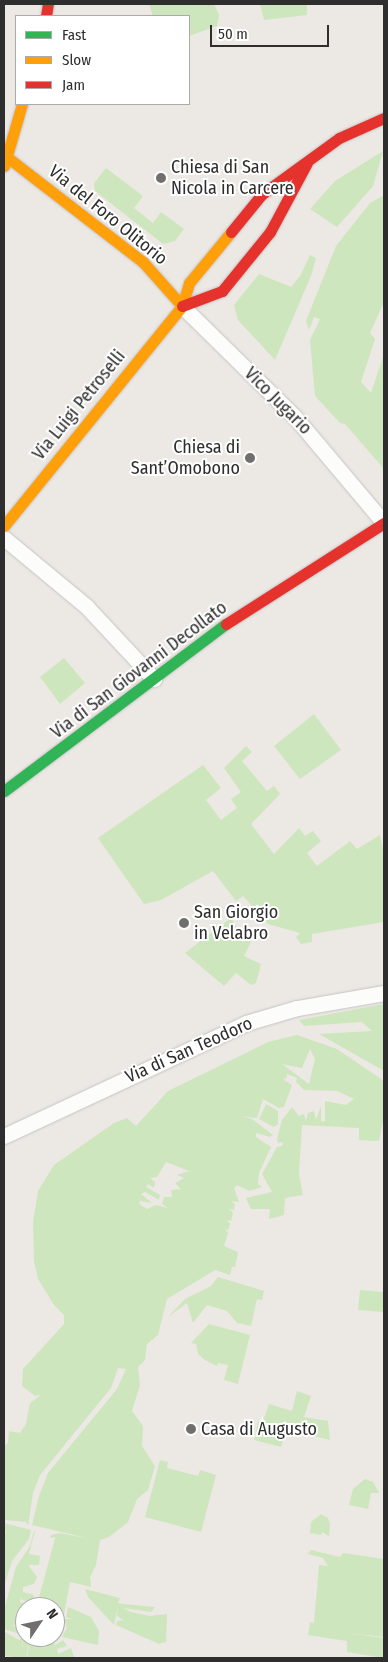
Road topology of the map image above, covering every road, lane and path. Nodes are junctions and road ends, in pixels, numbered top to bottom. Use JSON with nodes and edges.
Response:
{"nodes":[{"id":1,"x":22,"y":105,"type":"edge"},
{"id":2,"x":384,"y":118,"type":"edge"},
{"id":3,"x":5,"y":161,"type":"edge"},
{"id":4,"x":307,"y":163,"type":"junction"},
{"id":5,"x":182,"y":306,"type":"junction"},
{"id":6,"x":384,"y":523,"type":"edge"},
{"id":7,"x":4,"y":526,"type":"edge"},
{"id":8,"x":4,"y":538,"type":"edge"},
{"id":9,"x":154,"y":679,"type":"junction"},
{"id":10,"x":4,"y":791,"type":"edge"},
{"id":11,"x":384,"y":993,"type":"edge"},
{"id":12,"x":4,"y":1136,"type":"edge"}],
"edges":[{"from":1,"to":3,"type":"street"},
{"from":2,"to":4,"type":"street"},
{"from":3,"to":5,"type":"street","name":"Via del Foro Olitorio"},
{"from":4,"to":5,"type":"street"},
{"from":4,"to":5,"type":"street"},
{"from":5,"to":6,"type":"street","name":"Vico Jugario"},
{"from":5,"to":7,"type":"street","name":"Via Luigi Petroselli"},
{"from":6,"to":9,"type":"street","name":"Via di San Giovanni Decollato"},
{"from":8,"to":9,"type":"street"},
{"from":9,"to":10,"type":"street","name":"Via di San Giovanni Decollato"},
{"from":11,"to":12,"type":"street","name":"Via di San Teodoro"}]}
